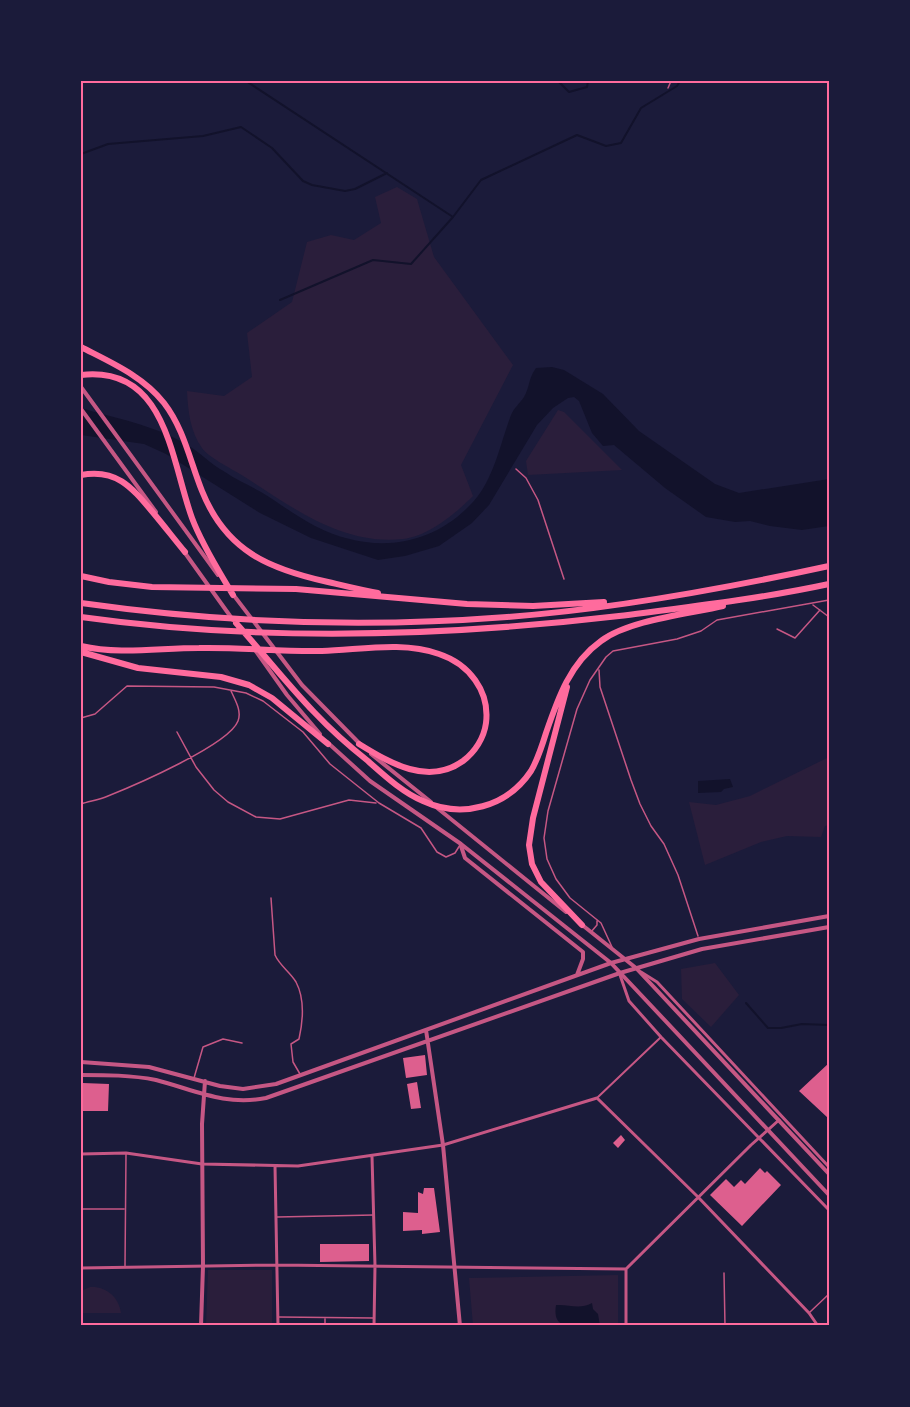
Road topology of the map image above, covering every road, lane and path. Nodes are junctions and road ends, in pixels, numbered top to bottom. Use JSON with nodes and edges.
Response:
{"nodes":[{"id":1,"x":671,"y":81,"type":"edge"},
{"id":2,"x":669,"y":88,"type":"dead end"},
{"id":3,"x":81,"y":347,"type":"edge"},
{"id":4,"x":81,"y":375,"type":"edge"},
{"id":5,"x":81,"y":387,"type":"edge"},
{"id":6,"x":829,"y":394,"type":"edge"},
{"id":7,"x":81,"y":408,"type":"edge"},
{"id":8,"x":829,"y":408,"type":"edge"},
{"id":9,"x":516,"y":469,"type":"dead end"},
{"id":10,"x":81,"y":475,"type":"edge"},
{"id":11,"x":185,"y":552,"type":"junction"},
{"id":12,"x":829,"y":566,"type":"edge"},
{"id":13,"x":81,"y":576,"type":"edge"},
{"id":14,"x":564,"y":579,"type":"dead end"},
{"id":15,"x":829,"y":584,"type":"edge"},
{"id":16,"x":233,"y":595,"type":"junction"},
{"id":17,"x":642,"y":600,"type":"junction"},
{"id":18,"x":829,"y":600,"type":"edge"},
{"id":19,"x":432,"y":601,"type":"junction"},
{"id":20,"x":81,"y":603,"type":"edge"},
{"id":21,"x":812,"y":604,"type":"junction"},
{"id":22,"x":700,"y":608,"type":"junction"},
{"id":23,"x":820,"y":610,"type":"junction"},
{"id":24,"x":81,"y":617,"type":"edge"},
{"id":25,"x":829,"y":617,"type":"edge"},
{"id":26,"x":236,"y":623,"type":"junction"},
{"id":27,"x":777,"y":629,"type":"dead end"},
{"id":28,"x":81,"y":646,"type":"edge"},
{"id":29,"x":81,"y":652,"type":"edge"},
{"id":30,"x":577,"y":664,"type":"junction"},
{"id":31,"x":598,"y":668,"type":"junction"},
{"id":32,"x":231,"y":690,"type":"junction"},
{"id":33,"x":81,"y":717,"type":"edge"},
{"id":34,"x":177,"y":732,"type":"dead end"},
{"id":35,"x":328,"y":744,"type":"junction"},
{"id":36,"x":356,"y":747,"type":"junction"},
{"id":37,"x":190,"y":757,"type":"junction"},
{"id":38,"x":379,"y":803,"type":"junction"},
{"id":39,"x":81,"y":804,"type":"edge"},
{"id":40,"x":461,"y":844,"type":"junction"},
{"id":41,"x":271,"y":898,"type":"dead end"},
{"id":42,"x":829,"y":916,"type":"edge"},
{"id":43,"x":595,"y":918,"type":"junction"},
{"id":44,"x":819,"y":918,"type":"junction"},
{"id":45,"x":582,"y":925,"type":"junction"},
{"id":46,"x":829,"y":927,"type":"edge"},
{"id":47,"x":821,"y":928,"type":"junction"},
{"id":48,"x":591,"y":932,"type":"junction"},
{"id":49,"x":699,"y":939,"type":"junction"},
{"id":50,"x":614,"y":950,"type":"junction"},
{"id":51,"x":625,"y":960,"type":"junction"},
{"id":52,"x":611,"y":963,"type":"junction"},
{"id":53,"x":636,"y":968,"type":"junction"},
{"id":54,"x":620,"y":973,"type":"junction"},
{"id":55,"x":577,"y":975,"type":"junction"},
{"id":56,"x":426,"y":1030,"type":"junction"},
{"id":57,"x":661,"y":1037,"type":"junction"},
{"id":58,"x":428,"y":1041,"type":"junction"},
{"id":59,"x":242,"y":1043,"type":"dead end"},
{"id":60,"x":81,"y":1062,"type":"edge"},
{"id":61,"x":300,"y":1074,"type":"junction"},
{"id":62,"x":81,"y":1075,"type":"edge"},
{"id":63,"x":194,"y":1078,"type":"junction"},
{"id":64,"x":205,"y":1081,"type":"junction"},
{"id":65,"x":203,"y":1094,"type":"junction"},
{"id":66,"x":597,"y":1098,"type":"junction"},
{"id":67,"x":781,"y":1119,"type":"junction"},
{"id":68,"x":768,"y":1130,"type":"junction"},
{"id":69,"x":759,"y":1138,"type":"junction"},
{"id":70,"x":443,"y":1145,"type":"junction"},
{"id":71,"x":126,"y":1153,"type":"junction"},
{"id":72,"x":81,"y":1154,"type":"edge"},
{"id":73,"x":372,"y":1156,"type":"junction"},
{"id":74,"x":202,"y":1164,"type":"junction"},
{"id":75,"x":275,"y":1166,"type":"junction"},
{"id":76,"x":829,"y":1167,"type":"edge"},
{"id":77,"x":829,"y":1174,"type":"edge"},
{"id":78,"x":829,"y":1195,"type":"edge"},
{"id":79,"x":698,"y":1197,"type":"junction"},
{"id":80,"x":81,"y":1209,"type":"edge"},
{"id":81,"x":125,"y":1209,"type":"junction"},
{"id":82,"x":829,"y":1210,"type":"edge"},
{"id":83,"x":374,"y":1215,"type":"junction"},
{"id":84,"x":276,"y":1216,"type":"junction"},
{"id":85,"x":277,"y":1265,"type":"junction"},
{"id":86,"x":203,"y":1266,"type":"junction"},
{"id":87,"x":375,"y":1266,"type":"junction"},
{"id":88,"x":125,"y":1267,"type":"junction"},
{"id":89,"x":81,"y":1268,"type":"edge"},
{"id":90,"x":456,"y":1268,"type":"junction"},
{"id":91,"x":626,"y":1269,"type":"junction"},
{"id":92,"x":724,"y":1273,"type":"dead end"},
{"id":93,"x":829,"y":1294,"type":"edge"},
{"id":94,"x":809,"y":1313,"type":"junction"},
{"id":95,"x":278,"y":1317,"type":"junction"},
{"id":96,"x":325,"y":1318,"type":"junction"},
{"id":97,"x":374,"y":1318,"type":"junction"},
{"id":98,"x":201,"y":1326,"type":"edge"},
{"id":99,"x":278,"y":1326,"type":"edge"},
{"id":100,"x":325,"y":1326,"type":"edge"},
{"id":101,"x":374,"y":1326,"type":"edge"},
{"id":102,"x":460,"y":1326,"type":"edge"},
{"id":103,"x":626,"y":1326,"type":"edge"},
{"id":104,"x":725,"y":1326,"type":"edge"},
{"id":105,"x":818,"y":1326,"type":"edge"}],
"edges":[{"from":1,"to":2,"type":"lane"},
{"from":3,"to":19,"type":"highway"},
{"from":4,"to":16,"type":"highway"},
{"from":5,"to":16,"type":"street"},
{"from":6,"to":8,"type":"street"},
{"from":7,"to":11,"type":"street"},
{"from":9,"to":14,"type":"lane"},
{"from":10,"to":11,"type":"highway"},
{"from":11,"to":26,"type":"street"},
{"from":12,"to":17,"type":"highway"},
{"from":13,"to":19,"type":"highway"},
{"from":15,"to":22,"type":"highway"},
{"from":16,"to":36,"type":"street"},
{"from":17,"to":19,"type":"highway"},
{"from":17,"to":20,"type":"highway"},
{"from":18,"to":21,"type":"lane"},
{"from":21,"to":23,"type":"lane"},
{"from":21,"to":31,"type":"lane"},
{"from":22,"to":24,"type":"highway"},
{"from":22,"to":30,"type":"highway"},
{"from":23,"to":25,"type":"lane"},
{"from":23,"to":27,"type":"lane"},
{"from":26,"to":35,"type":"street"},
{"from":26,"to":36,"type":"highway"},
{"from":28,"to":36,"type":"highway"},
{"from":29,"to":35,"type":"highway"},
{"from":30,"to":36,"type":"highway"},
{"from":30,"to":45,"type":"highway"},
{"from":31,"to":43,"type":"lane"},
{"from":31,"to":49,"type":"lane"},
{"from":32,"to":33,"type":"lane"},
{"from":32,"to":37,"type":"lane"},
{"from":32,"to":38,"type":"lane"},
{"from":34,"to":37,"type":"lane"},
{"from":35,"to":40,"type":"street"},
{"from":36,"to":45,"type":"street"},
{"from":37,"to":38,"type":"lane"},
{"from":37,"to":39,"type":"lane"},
{"from":38,"to":40,"type":"lane"},
{"from":40,"to":52,"type":"street"},
{"from":40,"to":55,"type":"street"},
{"from":41,"to":61,"type":"lane"},
{"from":42,"to":44,"type":"street"},
{"from":43,"to":48,"type":"lane"},
{"from":43,"to":50,"type":"lane"},
{"from":44,"to":47,"type":"street"},
{"from":44,"to":49,"type":"street"},
{"from":45,"to":48,"type":"street"},
{"from":46,"to":47,"type":"street"},
{"from":47,"to":53,"type":"street"},
{"from":48,"to":50,"type":"street"},
{"from":49,"to":51,"type":"street"},
{"from":50,"to":51,"type":"street"},
{"from":51,"to":52,"type":"street"},
{"from":51,"to":53,"type":"street"},
{"from":52,"to":54,"type":"street"},
{"from":52,"to":55,"type":"street"},
{"from":53,"to":54,"type":"street"},
{"from":53,"to":67,"type":"street"},
{"from":54,"to":57,"type":"street"},
{"from":54,"to":58,"type":"street"},
{"from":54,"to":68,"type":"street"},
{"from":55,"to":56,"type":"street"},
{"from":56,"to":58,"type":"street"},
{"from":56,"to":61,"type":"street"},
{"from":57,"to":66,"type":"street"},
{"from":57,"to":69,"type":"street"},
{"from":58,"to":65,"type":"street"},
{"from":58,"to":70,"type":"street"},
{"from":59,"to":63,"type":"lane"},
{"from":60,"to":63,"type":"street"},
{"from":61,"to":64,"type":"street"},
{"from":62,"to":65,"type":"street"},
{"from":63,"to":64,"type":"street"},
{"from":64,"to":65,"type":"street"},
{"from":65,"to":74,"type":"street"},
{"from":66,"to":70,"type":"street"},
{"from":66,"to":79,"type":"street"},
{"from":67,"to":68,"type":"street"},
{"from":67,"to":76,"type":"street"},
{"from":67,"to":77,"type":"street"},
{"from":68,"to":69,"type":"street"},
{"from":68,"to":78,"type":"street"},
{"from":69,"to":79,"type":"street"},
{"from":69,"to":82,"type":"street"},
{"from":70,"to":73,"type":"street"},
{"from":70,"to":90,"type":"street"},
{"from":71,"to":72,"type":"street"},
{"from":71,"to":74,"type":"street"},
{"from":71,"to":81,"type":"lane"},
{"from":73,"to":75,"type":"street"},
{"from":73,"to":83,"type":"street"},
{"from":74,"to":75,"type":"street"},
{"from":74,"to":86,"type":"street"},
{"from":75,"to":84,"type":"street"},
{"from":79,"to":91,"type":"street"},
{"from":79,"to":94,"type":"street"},
{"from":80,"to":81,"type":"lane"},
{"from":81,"to":88,"type":"lane"},
{"from":83,"to":84,"type":"lane"},
{"from":83,"to":87,"type":"street"},
{"from":84,"to":85,"type":"street"},
{"from":85,"to":86,"type":"street"},
{"from":85,"to":87,"type":"street"},
{"from":85,"to":95,"type":"street"},
{"from":86,"to":88,"type":"street"},
{"from":86,"to":98,"type":"street"},
{"from":87,"to":90,"type":"street"},
{"from":87,"to":97,"type":"street"},
{"from":88,"to":89,"type":"street"},
{"from":90,"to":91,"type":"street"},
{"from":90,"to":102,"type":"street"},
{"from":91,"to":103,"type":"street"},
{"from":92,"to":104,"type":"lane"},
{"from":93,"to":94,"type":"lane"},
{"from":94,"to":105,"type":"street"},
{"from":95,"to":96,"type":"lane"},
{"from":95,"to":99,"type":"street"},
{"from":96,"to":97,"type":"lane"},
{"from":96,"to":100,"type":"lane"},
{"from":97,"to":101,"type":"street"}]}
